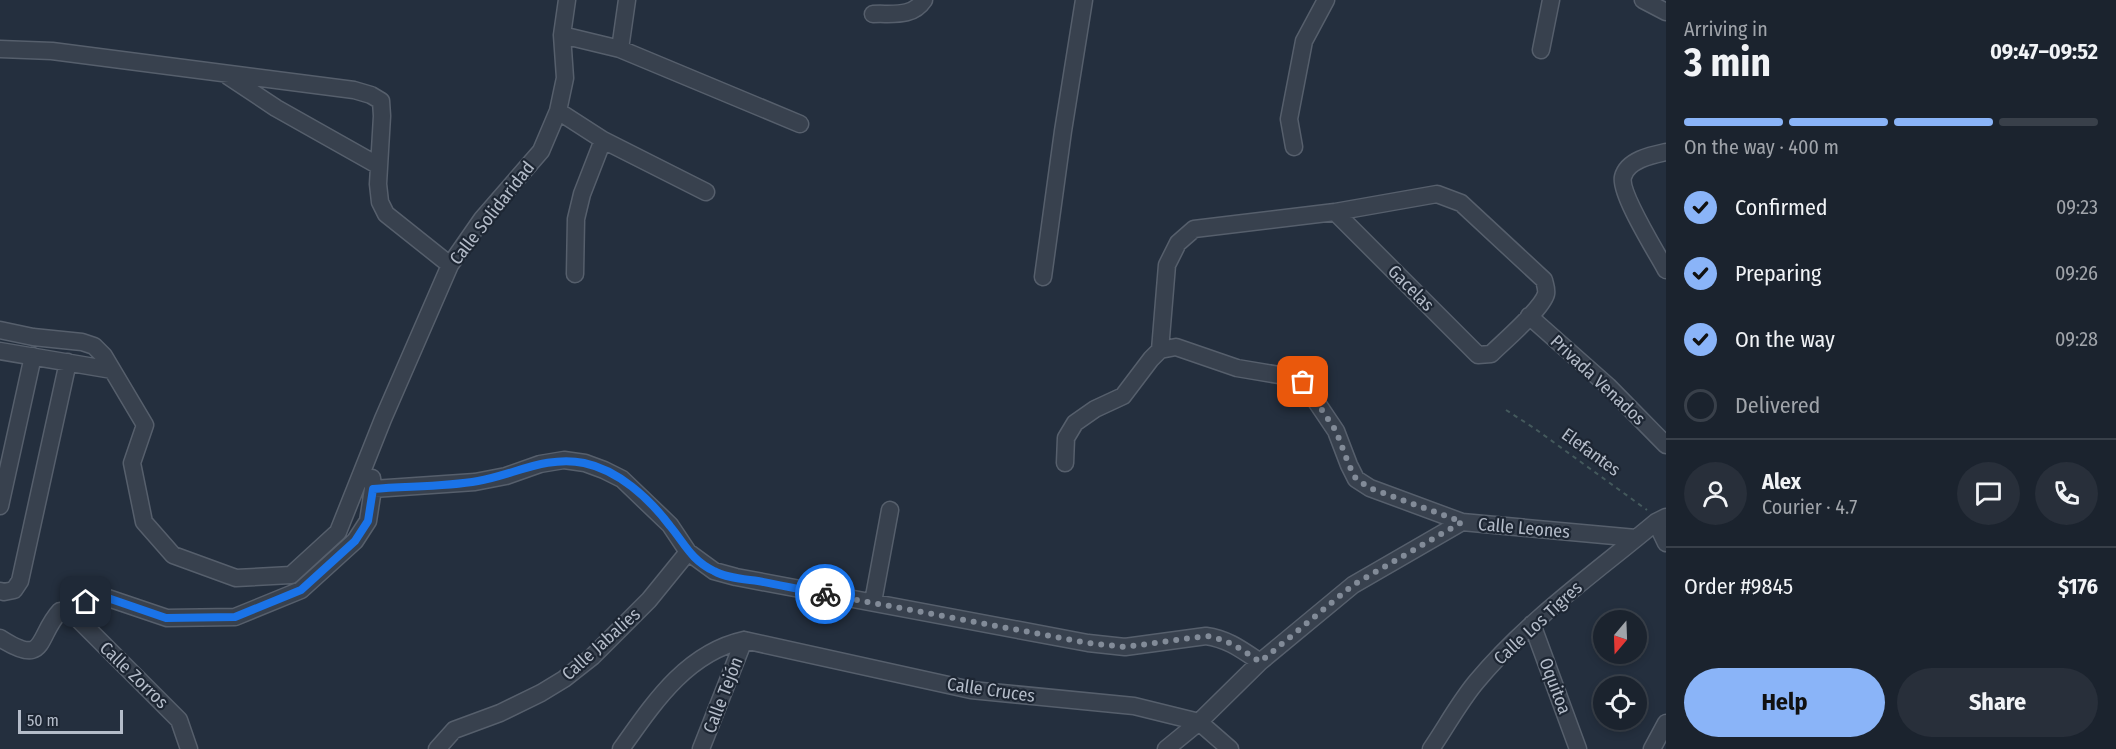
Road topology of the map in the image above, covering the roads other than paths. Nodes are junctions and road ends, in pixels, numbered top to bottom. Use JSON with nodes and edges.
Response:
{"nodes":[{"id":1,"x":567,"y":0,"type":"edge"},
{"id":2,"x":627,"y":0,"type":"edge"},
{"id":3,"x":924,"y":0,"type":"edge"},
{"id":4,"x":1084,"y":0,"type":"edge"},
{"id":5,"x":1326,"y":0,"type":"edge"},
{"id":6,"x":1551,"y":0,"type":"edge"},
{"id":7,"x":1643,"y":0,"type":"edge"},
{"id":8,"x":1666,"y":12,"type":"edge"},
{"id":9,"x":873,"y":14,"type":"dead end"},
{"id":10,"x":562,"y":35,"type":"junction"},
{"id":11,"x":0,"y":49,"type":"edge"},
{"id":12,"x":620,"y":49,"type":"junction"},
{"id":13,"x":1541,"y":50,"type":"dead end"},
{"id":14,"x":223,"y":73,"type":"junction"},
{"id":15,"x":558,"y":111,"type":"junction"},
{"id":16,"x":800,"y":124,"type":"dead end"},
{"id":17,"x":603,"y":140,"type":"junction"},
{"id":18,"x":1294,"y":147,"type":"dead end"},
{"id":19,"x":1666,"y":152,"type":"edge"},
{"id":20,"x":379,"y":166,"type":"junction"},
{"id":21,"x":706,"y":192,"type":"dead end"},
{"id":22,"x":1335,"y":213,"type":"junction"},
{"id":23,"x":450,"y":265,"type":"junction"},
{"id":24,"x":1666,"y":270,"type":"edge"},
{"id":25,"x":575,"y":274,"type":"dead end"},
{"id":26,"x":1043,"y":277,"type":"dead end"},
{"id":27,"x":1529,"y":316,"type":"junction"},
{"id":28,"x":0,"y":330,"type":"edge"},
{"id":29,"x":1160,"y":350,"type":"junction"},
{"id":30,"x":0,"y":351,"type":"edge"},
{"id":31,"x":33,"y":356,"type":"junction"},
{"id":32,"x":68,"y":362,"type":"junction"},
{"id":33,"x":112,"y":370,"type":"junction"},
{"id":34,"x":1666,"y":445,"type":"edge"},
{"id":35,"x":370,"y":454,"type":"junction"},
{"id":36,"x":1065,"y":463,"type":"dead end"},
{"id":37,"x":373,"y":489,"type":"junction"},
{"id":38,"x":0,"y":506,"type":"edge"},
{"id":39,"x":890,"y":510,"type":"dead end"},
{"id":40,"x":1661,"y":519,"type":"edge"},
{"id":41,"x":1462,"y":522,"type":"junction"},
{"id":42,"x":1636,"y":538,"type":"junction"},
{"id":43,"x":1666,"y":543,"type":"edge"},
{"id":44,"x":688,"y":552,"type":"junction"},
{"id":45,"x":0,"y":591,"type":"edge"},
{"id":46,"x":873,"y":602,"type":"junction"},
{"id":47,"x":76,"y":617,"type":"junction"},
{"id":48,"x":1532,"y":624,"type":"junction"},
{"id":49,"x":0,"y":638,"type":"edge"},
{"id":50,"x":744,"y":640,"type":"junction"},
{"id":51,"x":1260,"y":662,"type":"junction"},
{"id":52,"x":1199,"y":722,"type":"junction"},
{"id":53,"x":1666,"y":723,"type":"edge"},
{"id":54,"x":189,"y":749,"type":"edge"},
{"id":55,"x":437,"y":749,"type":"edge"},
{"id":56,"x":621,"y":749,"type":"edge"},
{"id":57,"x":701,"y":749,"type":"edge"},
{"id":58,"x":1166,"y":749,"type":"edge"},
{"id":59,"x":1230,"y":749,"type":"edge"},
{"id":60,"x":1431,"y":749,"type":"edge"},
{"id":61,"x":1578,"y":749,"type":"edge"},
{"id":62,"x":1652,"y":749,"type":"edge"}],
"edges":[{"from":1,"to":10,"type":"street","name":"Calle Solidaridad"},
{"from":2,"to":12,"type":"street"},
{"from":3,"to":9,"type":"street"},
{"from":4,"to":26,"type":"street"},
{"from":5,"to":18,"type":"street"},
{"from":6,"to":13,"type":"street"},
{"from":7,"to":8,"type":"street"},
{"from":10,"to":12,"type":"street"},
{"from":10,"to":15,"type":"street","name":"Calle Solidaridad"},
{"from":11,"to":14,"type":"street"},
{"from":12,"to":16,"type":"street"},
{"from":14,"to":20,"type":"street"},
{"from":14,"to":20,"type":"street"},
{"from":15,"to":17,"type":"street"},
{"from":15,"to":23,"type":"street","name":"Calle Solidaridad"},
{"from":17,"to":21,"type":"street"},
{"from":17,"to":25,"type":"street"},
{"from":19,"to":24,"type":"street"},
{"from":20,"to":23,"type":"street"},
{"from":22,"to":27,"type":"street","name":"Gacelas"},
{"from":22,"to":27,"type":"street"},
{"from":22,"to":29,"type":"street"},
{"from":23,"to":35,"type":"street","name":"Calle Solidaridad"},
{"from":27,"to":34,"type":"street","name":"Privada Venados"},
{"from":28,"to":33,"type":"street","name":"Calle Solidaridad"},
{"from":29,"to":36,"type":"street"},
{"from":29,"to":41,"type":"street"},
{"from":30,"to":31,"type":"street"},
{"from":31,"to":32,"type":"street"},
{"from":31,"to":38,"type":"street"},
{"from":32,"to":33,"type":"street"},
{"from":32,"to":45,"type":"street"},
{"from":33,"to":35,"type":"street","name":"Calle Solidaridad"},
{"from":35,"to":37,"type":"street"},
{"from":37,"to":44,"type":"street"},
{"from":37,"to":47,"type":"street"},
{"from":39,"to":46,"type":"street"},
{"from":40,"to":42,"type":"street","name":"Calle Los Tigres"},
{"from":40,"to":43,"type":"street"},
{"from":41,"to":42,"type":"street","name":"Calle Leones"},
{"from":41,"to":51,"type":"street","name":"Calle Leones"},
{"from":42,"to":48,"type":"street","name":"Calle Los Tigres"},
{"from":44,"to":46,"type":"street"},
{"from":44,"to":55,"type":"street","name":"Calle Jabalies"},
{"from":46,"to":51,"type":"street"},
{"from":47,"to":49,"type":"street"},
{"from":47,"to":54,"type":"street","name":"Calle Zorros"},
{"from":48,"to":60,"type":"street","name":"Calle Los Tigres"},
{"from":48,"to":61,"type":"street","name":"Oquitoa"},
{"from":50,"to":52,"type":"street","name":"Calle Cruces"},
{"from":50,"to":56,"type":"street"},
{"from":50,"to":57,"type":"street","name":"Calle Tejón"},
{"from":51,"to":52,"type":"street","name":"Calle Leones"},
{"from":52,"to":58,"type":"street","name":"Calle Leones"},
{"from":52,"to":59,"type":"street","name":"Calle Cruces"},
{"from":53,"to":62,"type":"street"}]}
